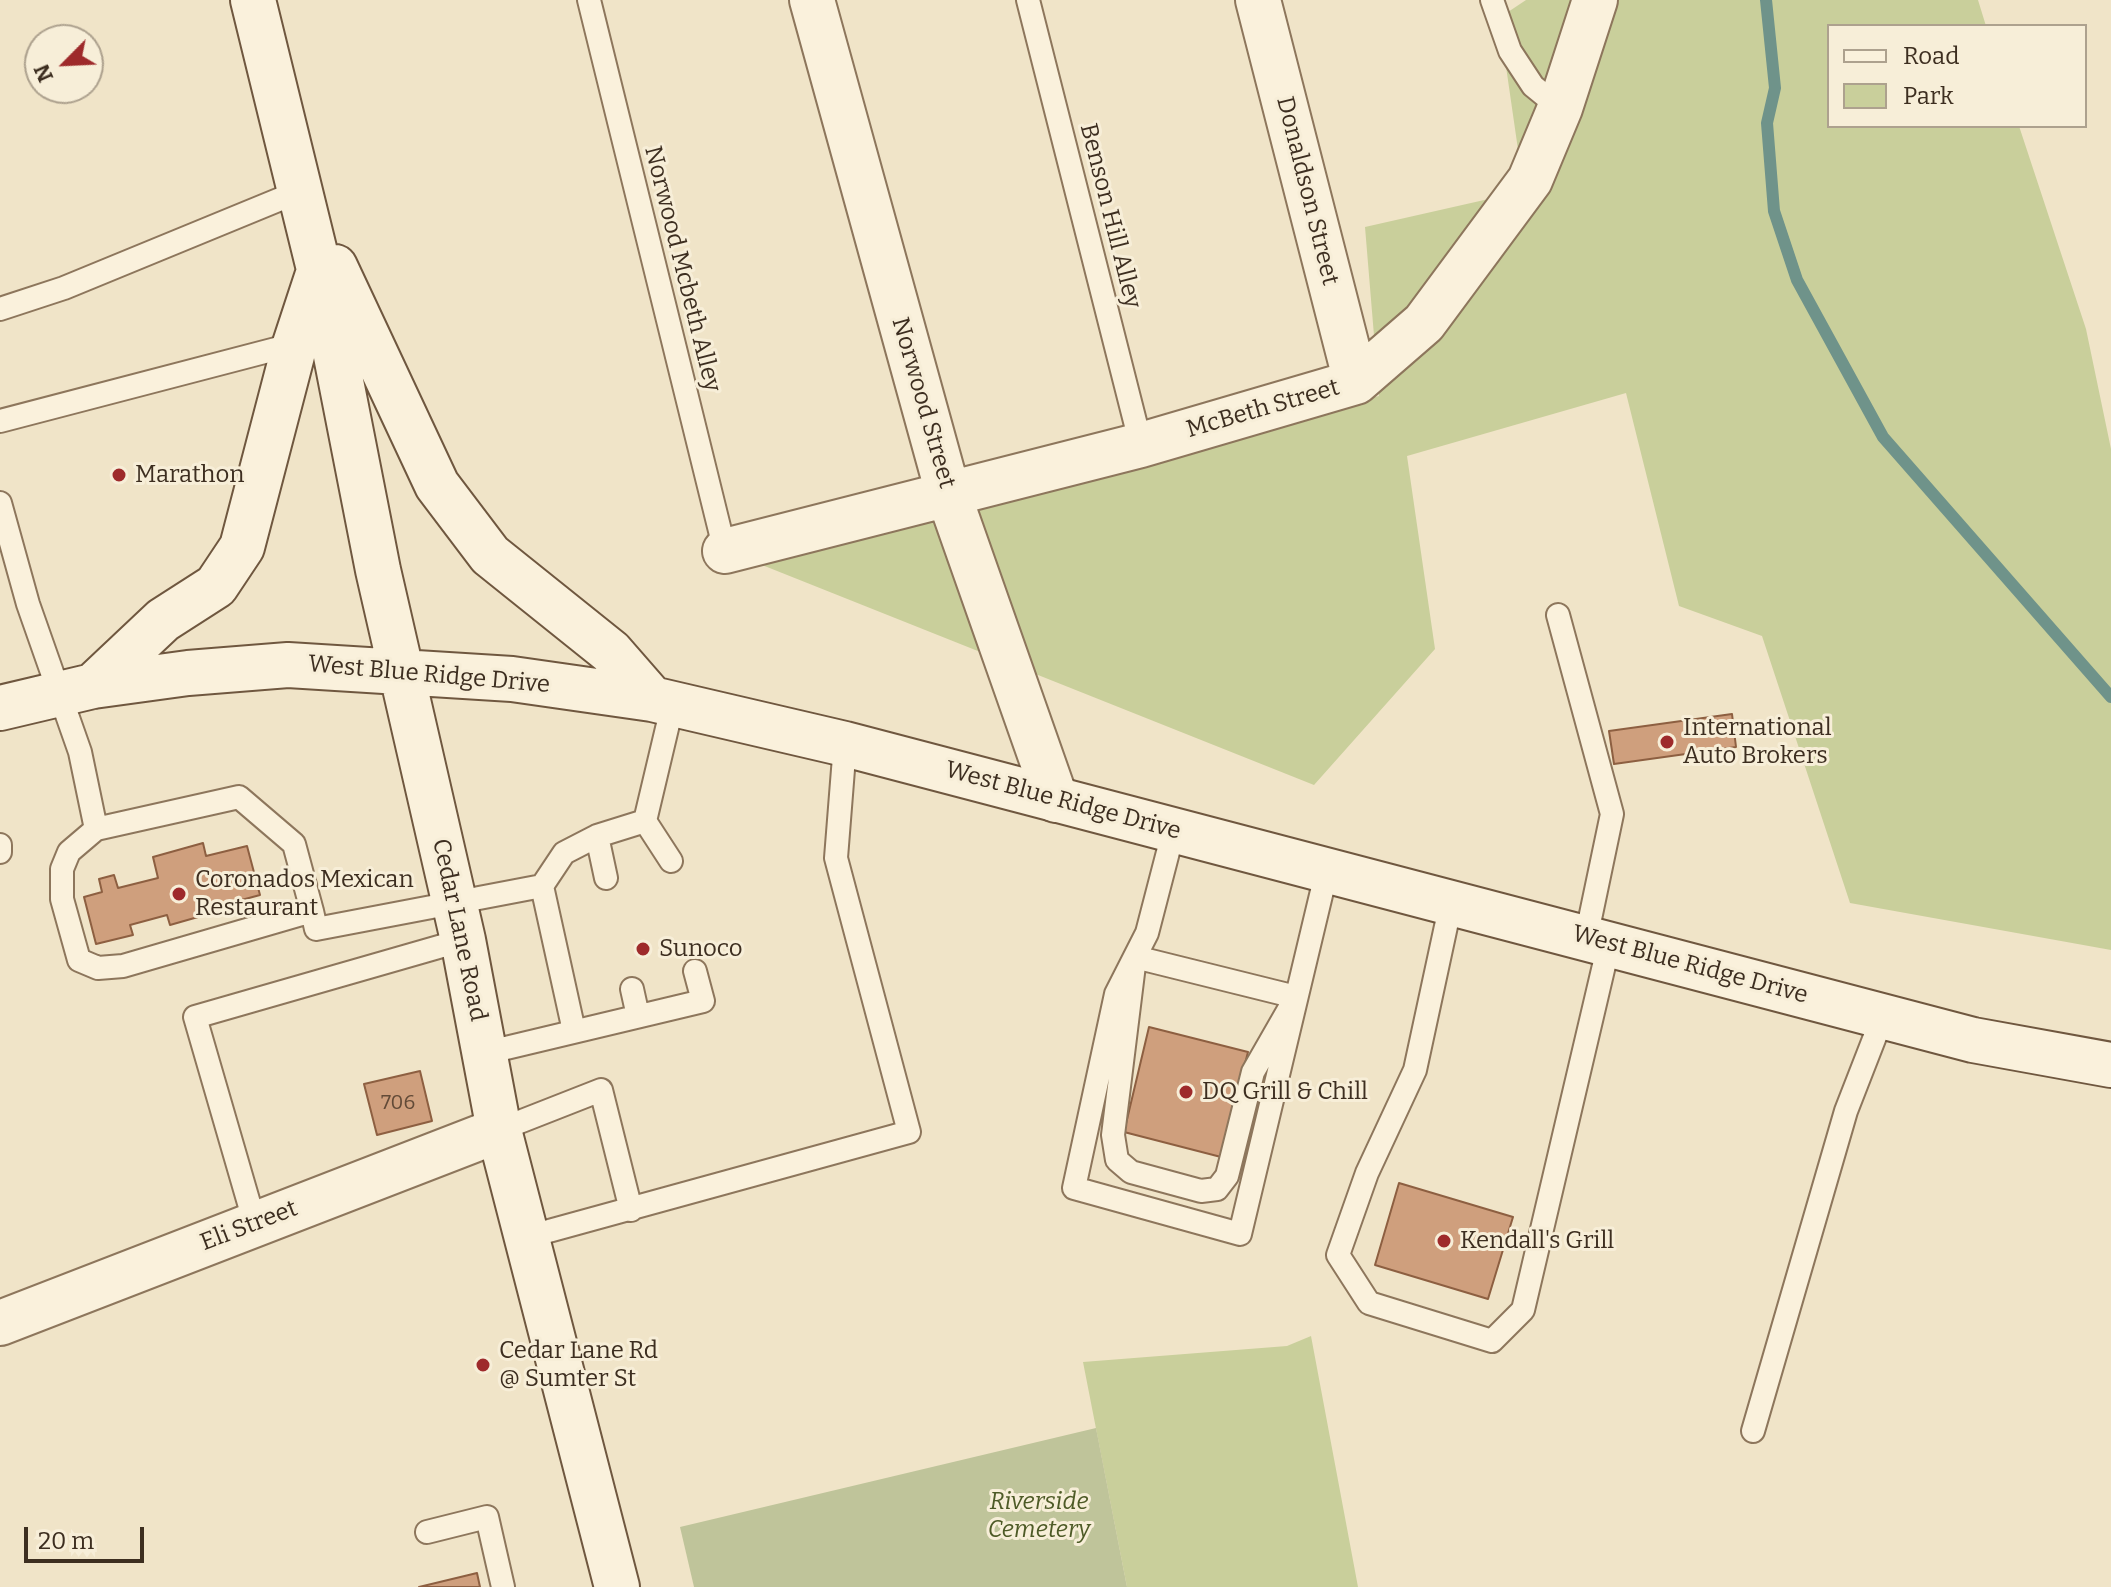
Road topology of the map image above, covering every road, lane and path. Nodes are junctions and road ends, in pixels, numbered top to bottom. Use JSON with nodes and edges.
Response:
{"nodes":[{"id":1,"x":253,"y":0,"type":"edge"},
{"id":2,"x":589,"y":0,"type":"edge"},
{"id":3,"x":812,"y":0,"type":"edge"},
{"id":4,"x":1028,"y":0,"type":"edge"},
{"id":5,"x":1258,"y":0,"type":"edge"},
{"id":6,"x":1492,"y":0,"type":"edge"},
{"id":7,"x":1595,"y":0,"type":"edge"},
{"id":8,"x":1560,"y":108,"type":"junction"},
{"id":9,"x":300,"y":191,"type":"junction"},
{"id":10,"x":319,"y":269,"type":"junction"},
{"id":11,"x":0,"y":309,"type":"edge"},
{"id":12,"x":295,"y":344,"type":"junction"},
{"id":13,"x":1356,"y":382,"type":"junction"},
{"id":14,"x":0,"y":421,"type":"edge"},
{"id":15,"x":1141,"y":445,"type":"junction"},
{"id":16,"x":948,"y":493,"type":"junction"},
{"id":17,"x":0,"y":503,"type":"edge"},
{"id":18,"x":725,"y":551,"type":"joint"},
{"id":19,"x":1558,"y":615,"type":"dead end"},
{"id":20,"x":401,"y":674,"type":"junction"},
{"id":21,"x":77,"y":690,"type":"junction"},
{"id":22,"x":663,"y":701,"type":"junction"},
{"id":23,"x":0,"y":708,"type":"edge"},
{"id":24,"x":845,"y":744,"type":"junction"},
{"id":25,"x":1056,"y":800,"type":"junction"},
{"id":26,"x":645,"y":821,"type":"junction"},
{"id":27,"x":96,"y":829,"type":"junction"},
{"id":28,"x":1174,"y":829,"type":"junction"},
{"id":29,"x":597,"y":836,"type":"junction"},
{"id":30,"x":0,"y":845,"type":"edge"},
{"id":31,"x":0,"y":852,"type":"edge"},
{"id":32,"x":671,"y":861,"type":"dead end"},
{"id":33,"x":1327,"y":870,"type":"junction"},
{"id":34,"x":606,"y":878,"type":"dead end"},
{"id":35,"x":542,"y":886,"type":"junction"},
{"id":36,"x":1451,"y":903,"type":"junction"},
{"id":37,"x":312,"y":911,"type":"junction"},
{"id":38,"x":459,"y":920,"type":"junction"},
{"id":39,"x":1598,"y":941,"type":"junction"},
{"id":40,"x":1135,"y":957,"type":"junction"},
{"id":41,"x":695,"y":971,"type":"dead end"},
{"id":42,"x":632,"y":989,"type":"dead end"},
{"id":43,"x":1296,"y":997,"type":"junction"},
{"id":44,"x":638,"y":1016,"type":"junction"},
{"id":45,"x":1883,"y":1016,"type":"junction"},
{"id":46,"x":574,"y":1031,"type":"junction"},
{"id":47,"x":485,"y":1053,"type":"junction"},
{"id":48,"x":2111,"y":1065,"type":"edge"},
{"id":49,"x":499,"y":1130,"type":"junction"},
{"id":50,"x":631,"y":1210,"type":"junction"},
{"id":51,"x":255,"y":1224,"type":"junction"},
{"id":52,"x":527,"y":1237,"type":"junction"},
{"id":53,"x":0,"y":1323,"type":"edge"},
{"id":54,"x":1753,"y":1431,"type":"dead end"},
{"id":55,"x":427,"y":1532,"type":"dead end"},
{"id":56,"x":611,"y":1586,"type":"edge"},
{"id":57,"x":503,"y":1587,"type":"edge"}],
"edges":[{"from":1,"to":9,"type":"main road","name":"Cedar Lane Road"},
{"from":2,"to":18,"type":"lane","name":"Norwood Mcbeth Alley"},
{"from":3,"to":16,"type":"main road","name":"Norwood Street"},
{"from":4,"to":15,"type":"lane","name":"Benson Hill Alley"},
{"from":5,"to":13,"type":"main road","name":"Donaldson Street"},
{"from":6,"to":8,"type":"lane"},
{"from":7,"to":8,"type":"main road","name":"McBeth Street"},
{"from":8,"to":13,"type":"main road","name":"McBeth Street"},
{"from":9,"to":10,"type":"main road","name":"Cedar Lane Road"},
{"from":9,"to":11,"type":"lane"},
{"from":9,"to":22,"type":"main road","name":"Cedar Lane Road"},
{"from":10,"to":12,"type":"main road"},
{"from":10,"to":20,"type":"main road","name":"Cedar Lane Road"},
{"from":12,"to":14,"type":"lane"},
{"from":12,"to":21,"type":"main road"},
{"from":13,"to":15,"type":"main road","name":"McBeth Street"},
{"from":15,"to":16,"type":"main road","name":"McBeth Street"},
{"from":16,"to":18,"type":"main road","name":"McBeth Street"},
{"from":16,"to":25,"type":"main road","name":"Norwood Street"},
{"from":17,"to":21,"type":"lane"},
{"from":19,"to":39,"type":"lane"},
{"from":20,"to":21,"type":"main road","name":"West Blue Ridge Drive"},
{"from":20,"to":22,"type":"main road","name":"West Blue Ridge Drive"},
{"from":20,"to":38,"type":"main road","name":"Cedar Lane Road"},
{"from":21,"to":23,"type":"main road","name":"West Blue Ridge Drive"},
{"from":21,"to":27,"type":"lane"},
{"from":22,"to":24,"type":"main road","name":"West Blue Ridge Drive"},
{"from":22,"to":26,"type":"lane"},
{"from":24,"to":25,"type":"main road","name":"West Blue Ridge Drive"},
{"from":24,"to":50,"type":"lane"},
{"from":25,"to":28,"type":"main road","name":"West Blue Ridge Drive"},
{"from":26,"to":29,"type":"lane"},
{"from":26,"to":32,"type":"lane"},
{"from":27,"to":37,"type":"lane"},
{"from":27,"to":37,"type":"lane"},
{"from":28,"to":33,"type":"main road","name":"West Blue Ridge Drive"},
{"from":28,"to":40,"type":"lane"},
{"from":29,"to":34,"type":"lane"},
{"from":29,"to":35,"type":"lane"},
{"from":30,"to":31,"type":"lane"},
{"from":33,"to":36,"type":"main road","name":"West Blue Ridge Drive"},
{"from":33,"to":43,"type":"lane"},
{"from":35,"to":38,"type":"lane"},
{"from":35,"to":46,"type":"lane"},
{"from":36,"to":39,"type":"main road","name":"West Blue Ridge Drive"},
{"from":36,"to":39,"type":"lane"},
{"from":37,"to":38,"type":"lane"},
{"from":38,"to":47,"type":"main road","name":"Cedar Lane Road"},
{"from":38,"to":51,"type":"lane"},
{"from":39,"to":45,"type":"main road","name":"West Blue Ridge Drive"},
{"from":40,"to":43,"type":"lane"},
{"from":40,"to":43,"type":"lane"},
{"from":40,"to":43,"type":"lane"},
{"from":41,"to":44,"type":"lane"},
{"from":42,"to":44,"type":"lane"},
{"from":44,"to":46,"type":"lane"},
{"from":45,"to":48,"type":"main road","name":"West Blue Ridge Drive"},
{"from":45,"to":54,"type":"lane"},
{"from":46,"to":47,"type":"lane"},
{"from":47,"to":49,"type":"main road","name":"Cedar Lane Road"},
{"from":49,"to":50,"type":"lane"},
{"from":49,"to":51,"type":"main road","name":"Eli Street"},
{"from":49,"to":52,"type":"main road","name":"Cedar Lane Road"},
{"from":50,"to":52,"type":"lane"},
{"from":51,"to":53,"type":"main road","name":"Eli Street"},
{"from":52,"to":56,"type":"main road","name":"Cedar Lane Road"},
{"from":55,"to":57,"type":"lane"}]}
